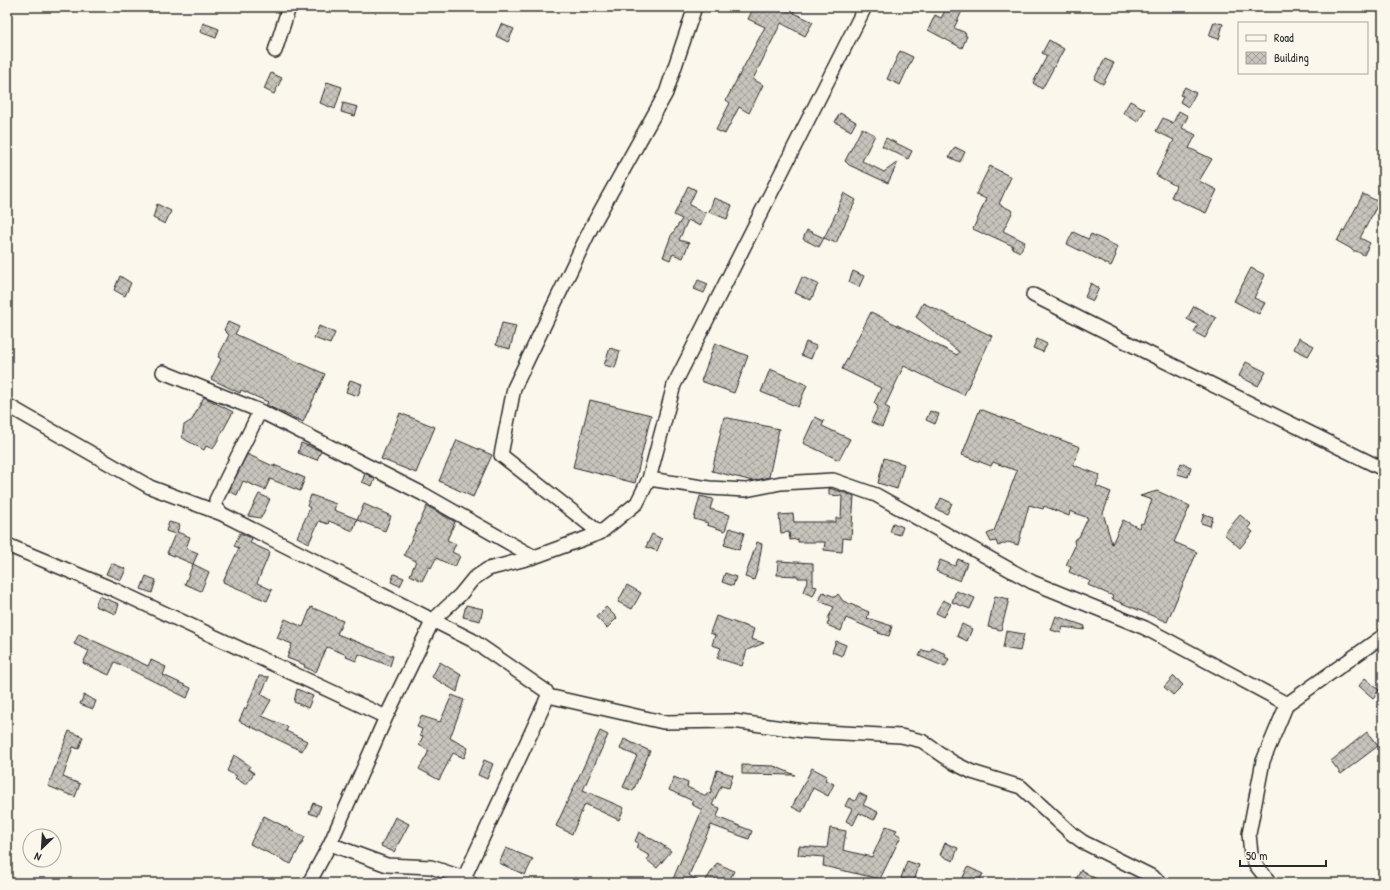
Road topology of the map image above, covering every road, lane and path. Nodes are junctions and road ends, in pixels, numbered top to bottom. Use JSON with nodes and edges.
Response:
{"nodes":[{"id":1,"x":289,"y":7,"type":"edge"},
{"id":2,"x":695,"y":7,"type":"edge"},
{"id":3,"x":866,"y":7,"type":"edge"},
{"id":4,"x":275,"y":51,"type":"dead end"},
{"id":5,"x":1033,"y":294,"type":"dead end"},
{"id":6,"x":163,"y":372,"type":"dead end"},
{"id":7,"x":7,"y":405,"type":"edge"},
{"id":8,"x":260,"y":411,"type":"junction"},
{"id":9,"x":1383,"y":469,"type":"edge"},
{"id":10,"x":649,"y":479,"type":"junction"},
{"id":11,"x":222,"y":514,"type":"junction"},
{"id":12,"x":600,"y":533,"type":"junction"},
{"id":13,"x":7,"y":544,"type":"edge"},
{"id":14,"x":534,"y":556,"type":"junction"},
{"id":15,"x":433,"y":620,"type":"junction"},
{"id":16,"x":1383,"y":636,"type":"edge"},
{"id":17,"x":548,"y":696,"type":"junction"},
{"id":18,"x":1287,"y":704,"type":"junction"},
{"id":19,"x":386,"y":717,"type":"junction"},
{"id":20,"x":330,"y":844,"type":"junction"},
{"id":21,"x":467,"y":881,"type":"edge"},
{"id":22,"x":1153,"y":881,"type":"edge"},
{"id":23,"x":309,"y":883,"type":"edge"},
{"id":24,"x":1270,"y":883,"type":"edge"}],
"edges":[{"from":1,"to":4,"type":"street"},
{"from":2,"to":12,"type":"street"},
{"from":3,"to":10,"type":"street"},
{"from":5,"to":9,"type":"street"},
{"from":6,"to":8,"type":"street"},
{"from":7,"to":11,"type":"street"},
{"from":8,"to":11,"type":"street"},
{"from":8,"to":14,"type":"street"},
{"from":10,"to":12,"type":"street"},
{"from":10,"to":18,"type":"street"},
{"from":11,"to":15,"type":"street"},
{"from":12,"to":14,"type":"street"},
{"from":13,"to":19,"type":"street"},
{"from":14,"to":15,"type":"street"},
{"from":15,"to":17,"type":"street"},
{"from":15,"to":19,"type":"street"},
{"from":16,"to":18,"type":"street"},
{"from":17,"to":21,"type":"street"},
{"from":17,"to":22,"type":"street"},
{"from":18,"to":24,"type":"street"},
{"from":19,"to":20,"type":"street"},
{"from":20,"to":21,"type":"street"},
{"from":20,"to":23,"type":"street"}]}
